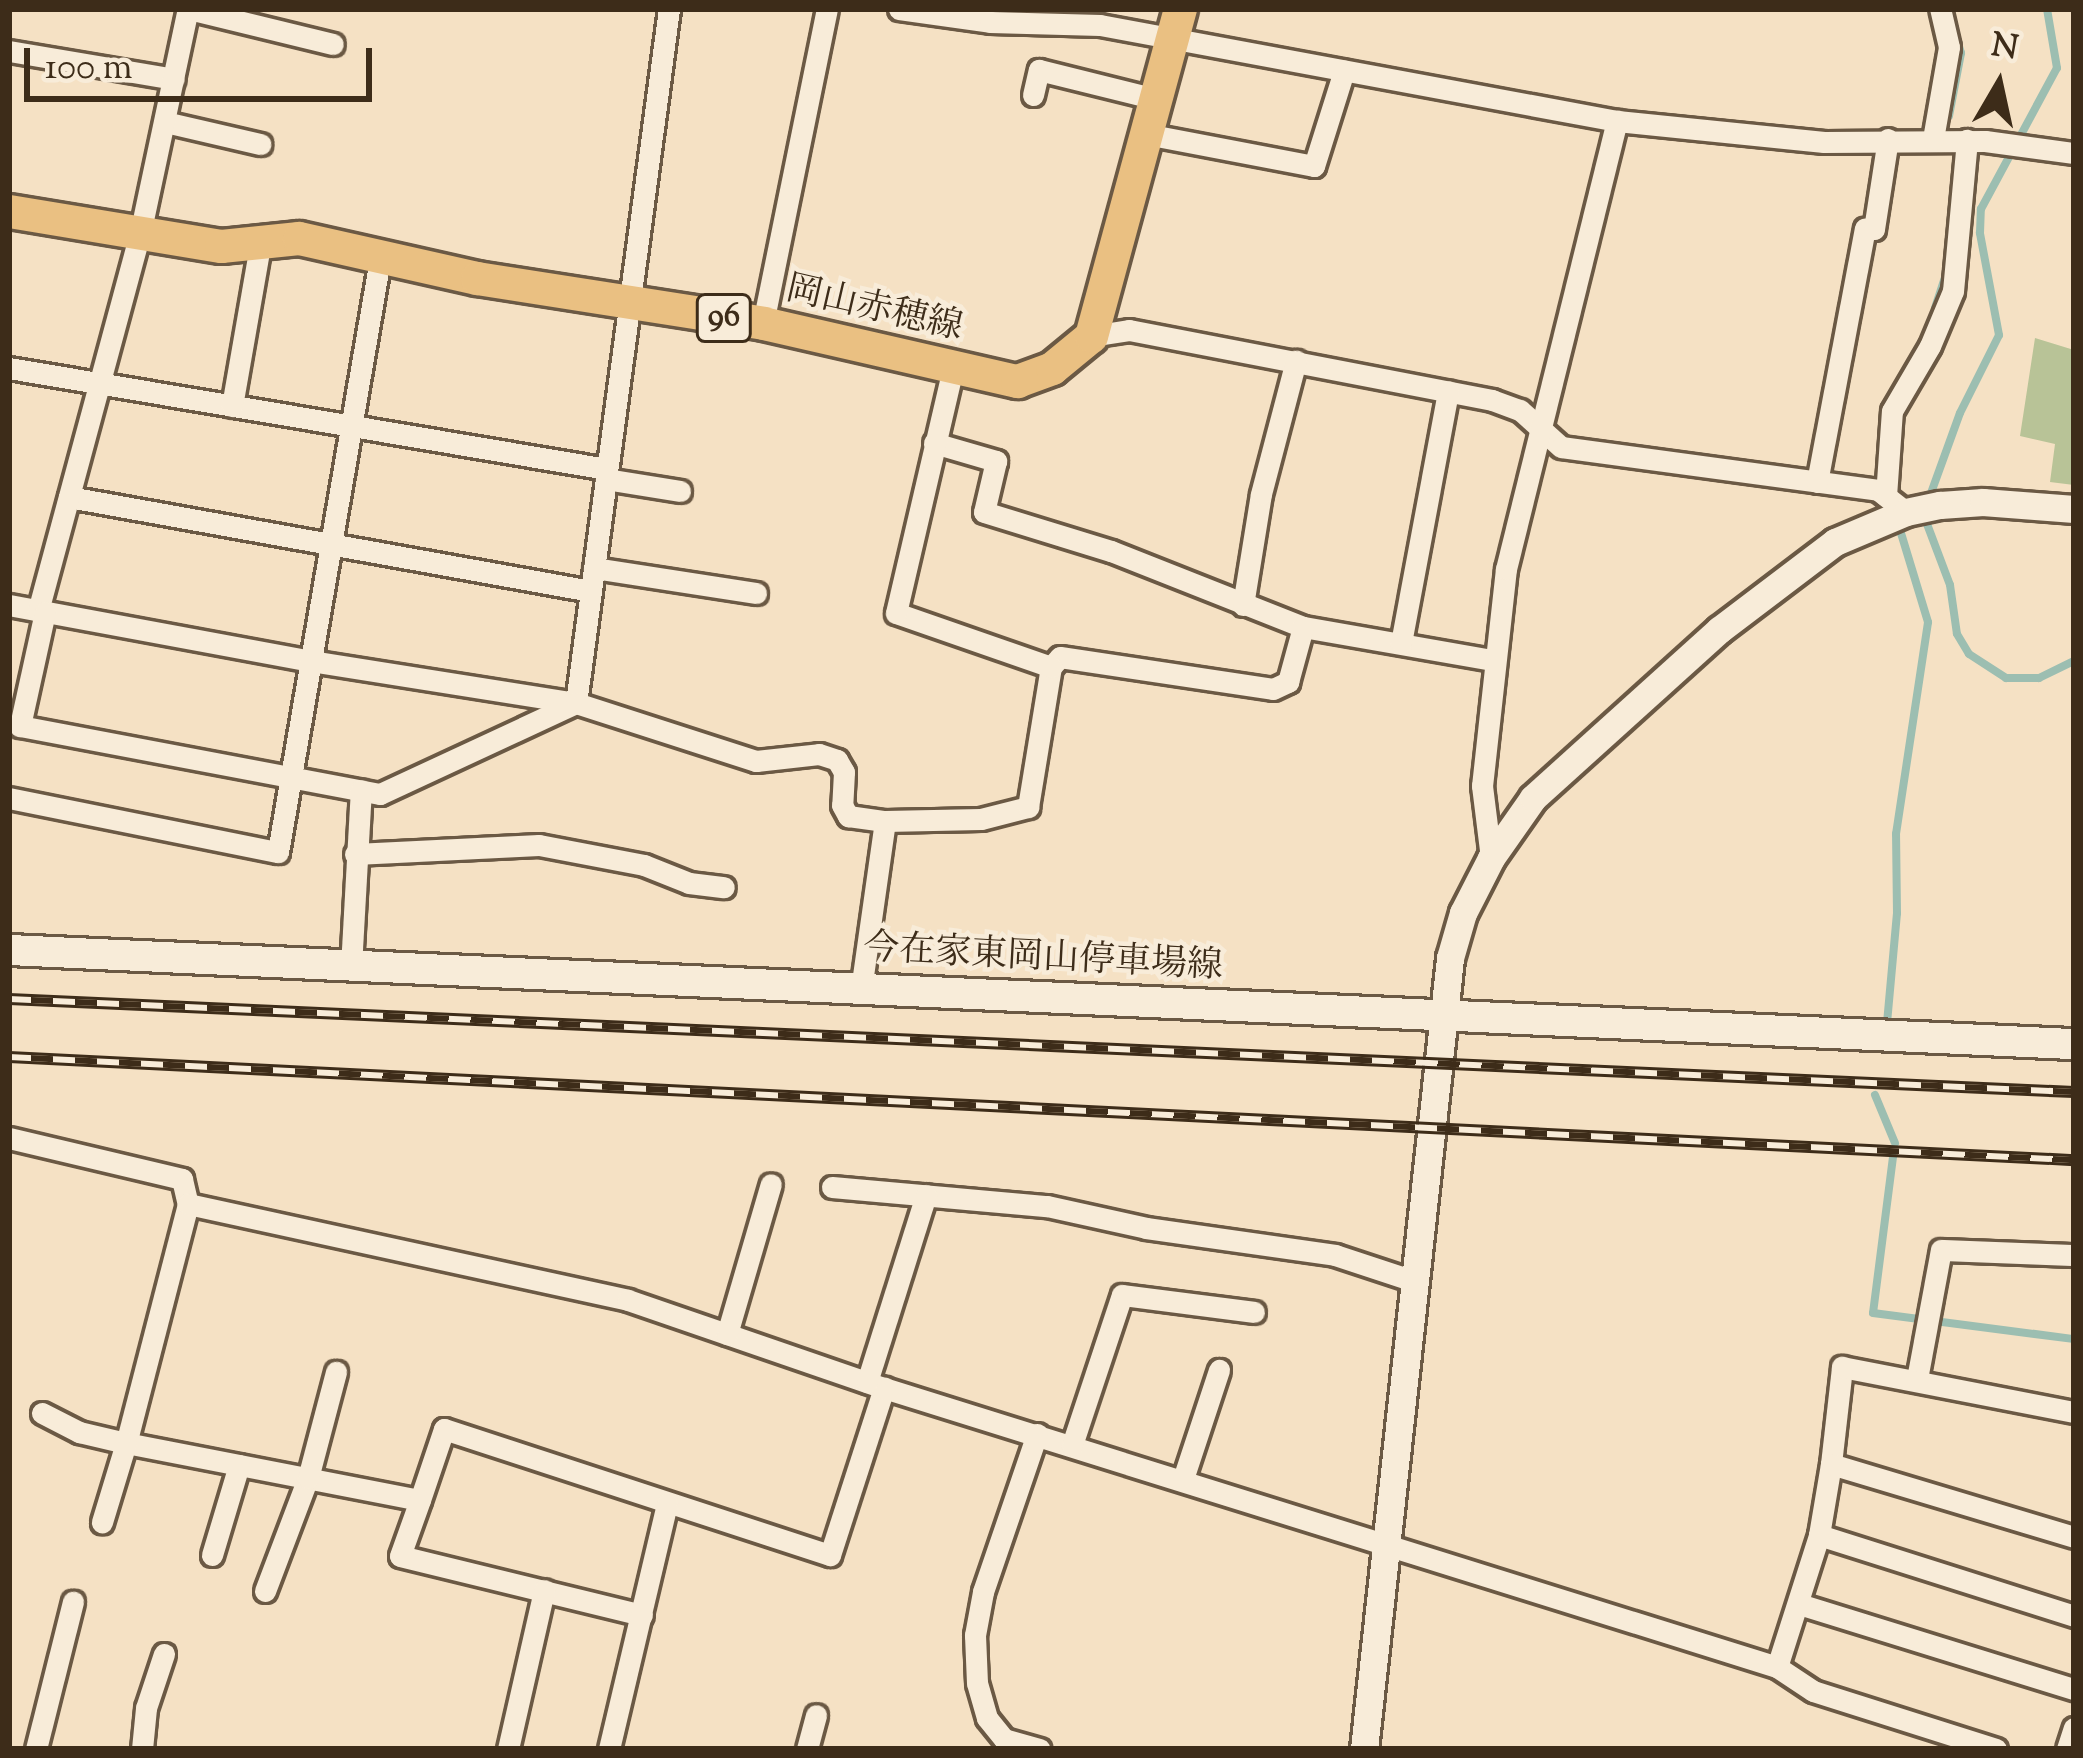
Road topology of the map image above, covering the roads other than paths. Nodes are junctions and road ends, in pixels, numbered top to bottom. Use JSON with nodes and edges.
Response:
{"nodes":[{"id":1,"x":189,"y":9,"type":"edge"},
{"id":2,"x":669,"y":9,"type":"edge"},
{"id":3,"x":827,"y":9,"type":"edge"},
{"id":4,"x":899,"y":9,"type":"edge"},
{"id":5,"x":1940,"y":9,"type":"edge"},
{"id":6,"x":1176,"y":25,"type":"edge"},
{"id":7,"x":333,"y":44,"type":"dead end"},
{"id":8,"x":9,"y":50,"type":"edge"},
{"id":9,"x":1344,"y":71,"type":"junction"},
{"id":10,"x":174,"y":79,"type":"junction"},
{"id":11,"x":1034,"y":94,"type":"dead end"},
{"id":12,"x":1156,"y":99,"type":"junction"},
{"id":13,"x":1617,"y":121,"type":"junction"},
{"id":14,"x":165,"y":122,"type":"junction"},
{"id":15,"x":1146,"y":134,"type":"junction"},
{"id":16,"x":1888,"y":139,"type":"junction"},
{"id":17,"x":1933,"y":139,"type":"junction"},
{"id":18,"x":1967,"y":140,"type":"junction"},
{"id":19,"x":260,"y":144,"type":"dead end"},
{"id":20,"x":2074,"y":153,"type":"edge"},
{"id":21,"x":9,"y":211,"type":"edge"},
{"id":22,"x":140,"y":234,"type":"junction"},
{"id":23,"x":261,"y":239,"type":"junction"},
{"id":24,"x":381,"y":253,"type":"junction"},
{"id":25,"x":629,"y":305,"type":"junction"},
{"id":26,"x":764,"y":323,"type":"junction"},
{"id":27,"x":1091,"y":336,"type":"junction"},
{"id":28,"x":1296,"y":361,"type":"junction"},
{"id":29,"x":9,"y":368,"type":"edge"},
{"id":30,"x":953,"y":369,"type":"junction"},
{"id":31,"x":102,"y":384,"type":"junction"},
{"id":32,"x":1448,"y":391,"type":"junction"},
{"id":33,"x":232,"y":406,"type":"junction"},
{"id":34,"x":1540,"y":426,"type":"junction"},
{"id":35,"x":352,"y":427,"type":"junction"},
{"id":36,"x":934,"y":443,"type":"junction"},
{"id":37,"x":607,"y":474,"type":"junction"},
{"id":38,"x":1817,"y":482,"type":"junction"},
{"id":39,"x":680,"y":491,"type":"dead end"},
{"id":40,"x":69,"y":497,"type":"junction"},
{"id":41,"x":1896,"y":504,"type":"junction"},
{"id":42,"x":2074,"y":509,"type":"edge"},
{"id":43,"x":331,"y":544,"type":"junction"},
{"id":44,"x":593,"y":579,"type":"junction"},
{"id":45,"x":756,"y":593,"type":"dead end"},
{"id":46,"x":1244,"y":604,"type":"junction"},
{"id":47,"x":9,"y":605,"type":"edge"},
{"id":48,"x":42,"y":612,"type":"junction"},
{"id":49,"x":1304,"y":627,"type":"junction"},
{"id":50,"x":1401,"y":643,"type":"junction"},
{"id":51,"x":1493,"y":660,"type":"junction"},
{"id":52,"x":311,"y":662,"type":"junction"},
{"id":53,"x":1051,"y":667,"type":"junction"},
{"id":54,"x":576,"y":703,"type":"junction"},
{"id":55,"x":292,"y":777,"type":"junction"},
{"id":56,"x":361,"y":790,"type":"junction"},
{"id":57,"x":9,"y":798,"type":"edge"},
{"id":58,"x":885,"y":821,"type":"junction"},
{"id":59,"x":355,"y":854,"type":"junction"},
{"id":60,"x":1491,"y":858,"type":"junction"},
{"id":61,"x":724,"y":887,"type":"dead end"},
{"id":62,"x":9,"y":950,"type":"edge"},
{"id":63,"x":351,"y":967,"type":"junction"},
{"id":64,"x":861,"y":990,"type":"junction"},
{"id":65,"x":1444,"y":1016,"type":"junction"},
{"id":66,"x":2074,"y":1044,"type":"edge"},
{"id":67,"x":9,"y":1138,"type":"edge"},
{"id":68,"x":771,"y":1184,"type":"dead end"},
{"id":69,"x":832,"y":1187,"type":"dead end"},
{"id":70,"x":926,"y":1195,"type":"junction"},
{"id":71,"x":188,"y":1204,"type":"junction"},
{"id":72,"x":2074,"y":1256,"type":"edge"},
{"id":73,"x":1414,"y":1281,"type":"junction"},
{"id":74,"x":1254,"y":1312,"type":"dead end"},
{"id":75,"x":727,"y":1334,"type":"junction"},
{"id":76,"x":1219,"y":1370,"type":"dead end"},
{"id":77,"x":336,"y":1372,"type":"dead end"},
{"id":78,"x":1917,"y":1379,"type":"junction"},
{"id":79,"x":876,"y":1385,"type":"junction"},
{"id":80,"x":2074,"y":1412,"type":"edge"},
{"id":81,"x":42,"y":1413,"type":"dead end"},
{"id":82,"x":1036,"y":1434,"type":"junction"},
{"id":83,"x":126,"y":1443,"type":"junction"},
{"id":84,"x":1072,"y":1445,"type":"junction"},
{"id":85,"x":1831,"y":1464,"type":"junction"},
{"id":86,"x":239,"y":1465,"type":"junction"},
{"id":87,"x":308,"y":1478,"type":"junction"},
{"id":88,"x":1183,"y":1479,"type":"junction"},
{"id":89,"x":420,"y":1500,"type":"junction"},
{"id":90,"x":667,"y":1504,"type":"junction"},
{"id":91,"x":102,"y":1522,"type":"dead end"},
{"id":92,"x":1819,"y":1535,"type":"junction"},
{"id":93,"x":2074,"y":1537,"type":"edge"},
{"id":94,"x":1388,"y":1541,"type":"junction"},
{"id":95,"x":212,"y":1555,"type":"dead end"},
{"id":96,"x":265,"y":1591,"type":"dead end"},
{"id":97,"x":544,"y":1591,"type":"junction"},
{"id":98,"x":73,"y":1602,"type":"dead end"},
{"id":99,"x":1799,"y":1604,"type":"junction"},
{"id":100,"x":642,"y":1615,"type":"junction"},
{"id":101,"x":2074,"y":1616,"type":"edge"},
{"id":102,"x":164,"y":1654,"type":"dead end"},
{"id":103,"x":1777,"y":1667,"type":"junction"},
{"id":104,"x":2074,"y":1689,"type":"edge"},
{"id":105,"x":816,"y":1715,"type":"dead end"},
{"id":106,"x":2074,"y":1728,"type":"edge"},
{"id":107,"x":1939,"y":1741,"type":"edge"},
{"id":108,"x":1036,"y":1748,"type":"edge"},
{"id":109,"x":36,"y":1749,"type":"edge"},
{"id":110,"x":142,"y":1749,"type":"edge"},
{"id":111,"x":508,"y":1749,"type":"edge"},
{"id":112,"x":609,"y":1749,"type":"edge"},
{"id":113,"x":807,"y":1749,"type":"edge"},
{"id":114,"x":1364,"y":1749,"type":"edge"},
{"id":115,"x":1996,"y":1749,"type":"edge"},
{"id":116,"x":2067,"y":1749,"type":"edge"}],
"edges":[{"from":1,"to":7,"type":"street"},
{"from":1,"to":10,"type":"street"},
{"from":2,"to":25,"type":"street"},
{"from":3,"to":26,"type":"street"},
{"from":4,"to":6,"type":"street"},
{"from":5,"to":17,"type":"street"},
{"from":6,"to":9,"type":"street"},
{"from":6,"to":12,"type":"main road"},
{"from":8,"to":10,"type":"street"},
{"from":9,"to":13,"type":"street"},
{"from":9,"to":15,"type":"street"},
{"from":10,"to":14,"type":"street"},
{"from":11,"to":12,"type":"street"},
{"from":12,"to":15,"type":"main road"},
{"from":13,"to":16,"type":"street"},
{"from":13,"to":34,"type":"street"},
{"from":14,"to":19,"type":"street"},
{"from":14,"to":22,"type":"street"},
{"from":15,"to":27,"type":"main road"},
{"from":16,"to":17,"type":"street"},
{"from":16,"to":38,"type":"street"},
{"from":17,"to":18,"type":"street"},
{"from":18,"to":20,"type":"street"},
{"from":18,"to":41,"type":"street"},
{"from":21,"to":22,"type":"main road","name":"岡山赤穂線","number":"96"},
{"from":22,"to":23,"type":"main road","name":"岡山赤穂線","number":"96"},
{"from":22,"to":31,"type":"street"},
{"from":23,"to":24,"type":"main road","name":"岡山赤穂線","number":"96"},
{"from":23,"to":33,"type":"street"},
{"from":24,"to":25,"type":"main road","name":"岡山赤穂線","number":"96"},
{"from":24,"to":35,"type":"street"},
{"from":25,"to":26,"type":"main road","name":"岡山赤穂線","number":"96"},
{"from":25,"to":37,"type":"street"},
{"from":26,"to":30,"type":"main road","name":"岡山赤穂線","number":"96"},
{"from":27,"to":28,"type":"street"},
{"from":27,"to":30,"type":"main road","name":"岡山赤穂線","number":"96"},
{"from":28,"to":32,"type":"street"},
{"from":28,"to":46,"type":"street"},
{"from":29,"to":31,"type":"street"},
{"from":30,"to":36,"type":"street"},
{"from":31,"to":33,"type":"street"},
{"from":31,"to":40,"type":"street"},
{"from":32,"to":34,"type":"street"},
{"from":32,"to":50,"type":"street"},
{"from":33,"to":35,"type":"street"},
{"from":34,"to":38,"type":"street"},
{"from":34,"to":51,"type":"street"},
{"from":35,"to":37,"type":"street"},
{"from":35,"to":43,"type":"street"},
{"from":36,"to":46,"type":"street"},
{"from":36,"to":53,"type":"street"},
{"from":37,"to":39,"type":"street"},
{"from":37,"to":44,"type":"street"},
{"from":38,"to":41,"type":"street"},
{"from":40,"to":43,"type":"street"},
{"from":40,"to":48,"type":"street"},
{"from":41,"to":42,"type":"street"},
{"from":41,"to":60,"type":"street"},
{"from":43,"to":44,"type":"street"},
{"from":43,"to":52,"type":"street"},
{"from":44,"to":45,"type":"street"},
{"from":44,"to":54,"type":"street"},
{"from":46,"to":49,"type":"street"},
{"from":47,"to":48,"type":"street"},
{"from":48,"to":52,"type":"street"},
{"from":48,"to":55,"type":"street"},
{"from":49,"to":50,"type":"street"},
{"from":49,"to":53,"type":"street"},
{"from":50,"to":51,"type":"street"},
{"from":51,"to":60,"type":"street"},
{"from":52,"to":54,"type":"street"},
{"from":52,"to":55,"type":"street"},
{"from":53,"to":58,"type":"street"},
{"from":54,"to":56,"type":"street"},
{"from":54,"to":58,"type":"street"},
{"from":55,"to":56,"type":"street"},
{"from":55,"to":57,"type":"street"},
{"from":56,"to":59,"type":"street"},
{"from":58,"to":64,"type":"street"},
{"from":59,"to":61,"type":"street"},
{"from":59,"to":63,"type":"street"},
{"from":60,"to":65,"type":"street"},
{"from":62,"to":63,"type":"main road","name":"今在家東岡山停車場線"},
{"from":63,"to":64,"type":"main road","name":"今在家東岡山停車場線"},
{"from":64,"to":65,"type":"main road","name":"今在家東岡山停車場線"},
{"from":65,"to":66,"type":"main road","name":"今在家東岡山停車場線"},
{"from":65,"to":73,"type":"street"},
{"from":67,"to":71,"type":"street"},
{"from":68,"to":75,"type":"street"},
{"from":69,"to":70,"type":"street"},
{"from":70,"to":73,"type":"street"},
{"from":70,"to":79,"type":"street"},
{"from":71,"to":75,"type":"street"},
{"from":71,"to":83,"type":"street"},
{"from":72,"to":78,"type":"street"},
{"from":73,"to":94,"type":"street"},
{"from":74,"to":84,"type":"street"},
{"from":75,"to":79,"type":"street"},
{"from":76,"to":88,"type":"street"},
{"from":77,"to":87,"type":"street"},
{"from":78,"to":80,"type":"street"},
{"from":78,"to":85,"type":"street"},
{"from":79,"to":82,"type":"street"},
{"from":79,"to":90,"type":"street"},
{"from":81,"to":83,"type":"street"},
{"from":82,"to":84,"type":"street"},
{"from":82,"to":108,"type":"street"},
{"from":83,"to":86,"type":"street"},
{"from":83,"to":91,"type":"street"},
{"from":84,"to":88,"type":"street"},
{"from":85,"to":92,"type":"street"},
{"from":85,"to":93,"type":"street"},
{"from":86,"to":87,"type":"street"},
{"from":86,"to":95,"type":"street"},
{"from":87,"to":89,"type":"street"},
{"from":87,"to":96,"type":"street"},
{"from":88,"to":94,"type":"street"},
{"from":89,"to":90,"type":"street"},
{"from":89,"to":97,"type":"street"},
{"from":90,"to":100,"type":"street"},
{"from":92,"to":99,"type":"street"},
{"from":92,"to":101,"type":"street"},
{"from":94,"to":103,"type":"street"},
{"from":94,"to":114,"type":"street"},
{"from":97,"to":100,"type":"street"},
{"from":97,"to":111,"type":"street"},
{"from":98,"to":109,"type":"street"},
{"from":99,"to":103,"type":"street"},
{"from":99,"to":104,"type":"street"},
{"from":100,"to":112,"type":"street"},
{"from":102,"to":110,"type":"street"},
{"from":103,"to":107,"type":"street"},
{"from":105,"to":113,"type":"street"},
{"from":106,"to":116,"type":"street"},
{"from":107,"to":115,"type":"street"}]}
